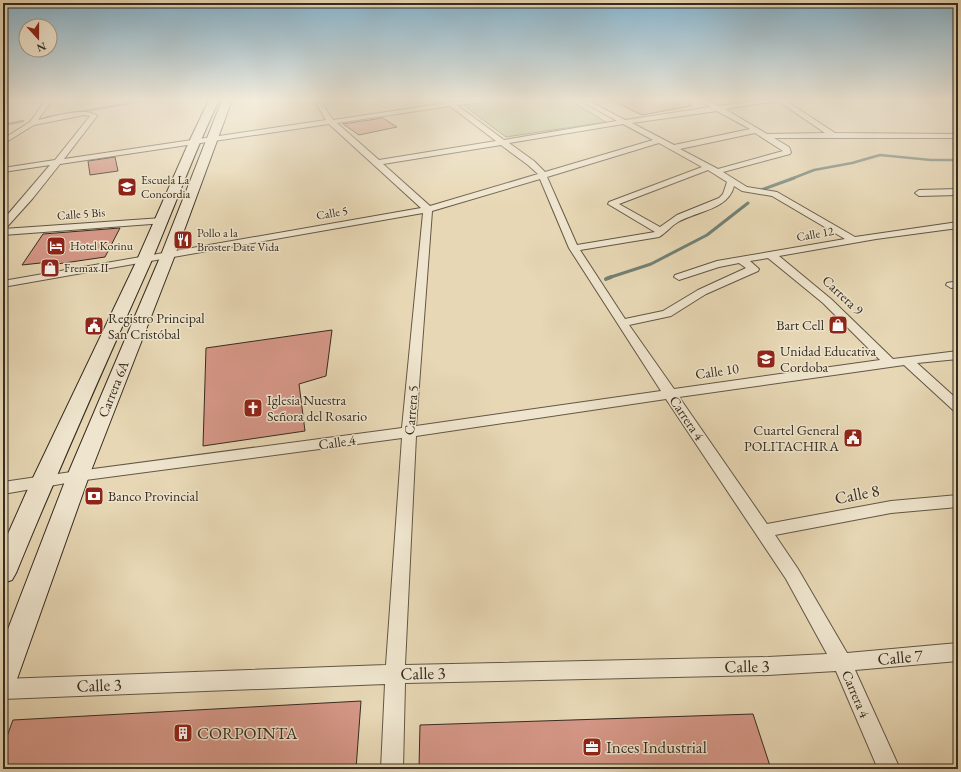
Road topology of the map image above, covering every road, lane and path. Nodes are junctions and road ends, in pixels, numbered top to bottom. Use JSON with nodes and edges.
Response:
{"nodes":[{"id":1,"x":12,"y":136,"type":"edge"},
{"id":2,"x":78,"y":136,"type":"edge"},
{"id":3,"x":197,"y":136,"type":"edge"},
{"id":4,"x":226,"y":136,"type":"edge"},
{"id":5,"x":347,"y":136,"type":"edge"},
{"id":6,"x":496,"y":136,"type":"edge"},
{"id":7,"x":540,"y":136,"type":"edge"},
{"id":8,"x":650,"y":136,"type":"edge"},
{"id":9,"x":729,"y":136,"type":"edge"},
{"id":10,"x":765,"y":136,"type":"edge"},
{"id":11,"x":212,"y":138,"type":"junction"},
{"id":12,"x":659,"y":141,"type":"junction"},
{"id":13,"x":3,"y":142,"type":"edge"},
{"id":14,"x":194,"y":142,"type":"junction"},
{"id":15,"x":504,"y":142,"type":"junction"},
{"id":16,"x":672,"y":148,"type":"junction"},
{"id":17,"x":57,"y":162,"type":"junction"},
{"id":18,"x":377,"y":163,"type":"junction"},
{"id":19,"x":3,"y":170,"type":"edge"},
{"id":20,"x":712,"y":170,"type":"junction"},
{"id":21,"x":542,"y":174,"type":"junction"},
{"id":22,"x":731,"y":181,"type":"junction"},
{"id":23,"x":958,"y":192,"type":"edge"},
{"id":24,"x":919,"y":193,"type":"dead end"},
{"id":25,"x":428,"y":209,"type":"junction"},
{"id":26,"x":162,"y":221,"type":"junction"},
{"id":27,"x":958,"y":225,"type":"edge"},
{"id":28,"x":3,"y":226,"type":"edge"},
{"id":29,"x":3,"y":232,"type":"edge"},
{"id":30,"x":662,"y":232,"type":"junction"},
{"id":31,"x":854,"y":240,"type":"junction"},
{"id":32,"x":574,"y":248,"type":"junction"},
{"id":33,"x":168,"y":255,"type":"junction"},
{"id":34,"x":771,"y":255,"type":"junction"},
{"id":35,"x":144,"y":260,"type":"junction"},
{"id":36,"x":742,"y":260,"type":"junction"},
{"id":37,"x":679,"y":277,"type":"dead end"},
{"id":38,"x":3,"y":284,"type":"edge"},
{"id":39,"x":622,"y":324,"type":"junction"},
{"id":40,"x":958,"y":355,"type":"edge"},
{"id":41,"x":907,"y":361,"type":"junction"},
{"id":42,"x":890,"y":363,"type":"junction"},
{"id":43,"x":671,"y":394,"type":"junction"},
{"id":44,"x":958,"y":408,"type":"edge"},
{"id":45,"x":409,"y":432,"type":"junction"},
{"id":46,"x":78,"y":476,"type":"junction"},
{"id":47,"x":42,"y":482,"type":"junction"},
{"id":48,"x":3,"y":488,"type":"edge"},
{"id":49,"x":958,"y":501,"type":"edge"},
{"id":50,"x":763,"y":531,"type":"junction"},
{"id":51,"x":3,"y":573,"type":"edge"},
{"id":52,"x":958,"y":652,"type":"edge"},
{"id":53,"x":842,"y":662,"type":"junction"},
{"id":54,"x":396,"y":674,"type":"junction"},
{"id":55,"x":3,"y":679,"type":"edge"},
{"id":56,"x":3,"y":689,"type":"edge"},
{"id":57,"x":392,"y":769,"type":"edge"},
{"id":58,"x":889,"y":769,"type":"edge"}],
"edges":[{"from":1,"to":13,"type":"street"},
{"from":2,"to":17,"type":"street"},
{"from":3,"to":14,"type":"street","name":"Carrera 6A"},
{"from":4,"to":11,"type":"street"},
{"from":5,"to":18,"type":"street"},
{"from":6,"to":15,"type":"street","name":"Carrera 4"},
{"from":7,"to":15,"type":"street"},
{"from":8,"to":12,"type":"street"},
{"from":9,"to":16,"type":"street"},
{"from":10,"to":20,"type":"street"},
{"from":11,"to":14,"type":"street"},
{"from":11,"to":33,"type":"street","name":"Carrera 6A"},
{"from":12,"to":16,"type":"street"},
{"from":12,"to":21,"type":"street","name":"Calle 5"},
{"from":14,"to":17,"type":"street"},
{"from":14,"to":26,"type":"street","name":"Carrera 6A"},
{"from":15,"to":18,"type":"street"},
{"from":15,"to":21,"type":"street","name":"Carrera 4"},
{"from":16,"to":20,"type":"street"},
{"from":17,"to":19,"type":"street"},
{"from":17,"to":28,"type":"street"},
{"from":18,"to":25,"type":"street"},
{"from":20,"to":22,"type":"street"},
{"from":20,"to":30,"type":"street"},
{"from":21,"to":25,"type":"street","name":"Calle 5"},
{"from":21,"to":32,"type":"street","name":"Carrera 4"},
{"from":22,"to":30,"type":"street"},
{"from":22,"to":31,"type":"street"},
{"from":23,"to":24,"type":"street"},
{"from":25,"to":33,"type":"street","name":"Calle 5"},
{"from":25,"to":45,"type":"street","name":"Carrera 5"},
{"from":26,"to":29,"type":"street","name":"Calle 5 Bis"},
{"from":26,"to":35,"type":"street","name":"Carrera 6A"},
{"from":27,"to":31,"type":"street","name":"Calle 12"},
{"from":30,"to":32,"type":"street"},
{"from":31,"to":34,"type":"street","name":"Calle 12"},
{"from":32,"to":39,"type":"street","name":"Carrera 4"},
{"from":33,"to":35,"type":"street","name":"Calle 5"},
{"from":33,"to":46,"type":"street","name":"Carrera 6A"},
{"from":34,"to":36,"type":"street","name":"Calle 12"},
{"from":34,"to":42,"type":"street","name":"Carrera 9"},
{"from":35,"to":38,"type":"street","name":"Calle 5"},
{"from":35,"to":47,"type":"street","name":"Carrera 6A"},
{"from":36,"to":37,"type":"street","name":"Calle 12"},
{"from":36,"to":39,"type":"street"},
{"from":39,"to":43,"type":"street","name":"Carrera 4"},
{"from":40,"to":41,"type":"street","name":"Calle 10"},
{"from":41,"to":42,"type":"street","name":"Calle 10"},
{"from":41,"to":44,"type":"street"},
{"from":42,"to":43,"type":"street","name":"Calle 10"},
{"from":43,"to":45,"type":"street","name":"Calle 4"},
{"from":43,"to":50,"type":"street","name":"Carrera 4"},
{"from":45,"to":46,"type":"street","name":"Calle 4"},
{"from":45,"to":54,"type":"street","name":"Carrera 5"},
{"from":46,"to":47,"type":"street","name":"Calle 4"},
{"from":46,"to":55,"type":"street","name":"Carrera 6A"},
{"from":47,"to":48,"type":"street","name":"Calle 4"},
{"from":47,"to":51,"type":"street","name":"Carrera 6A"},
{"from":49,"to":50,"type":"street","name":"Calle 8"},
{"from":50,"to":53,"type":"street","name":"Carrera 4"},
{"from":52,"to":53,"type":"street","name":"Calle 7"},
{"from":53,"to":54,"type":"street","name":"Calle 3"},
{"from":53,"to":58,"type":"street","name":"Carrera 4"},
{"from":54,"to":56,"type":"street","name":"Calle 3"},
{"from":54,"to":57,"type":"street","name":"Carrera 5"}]}
